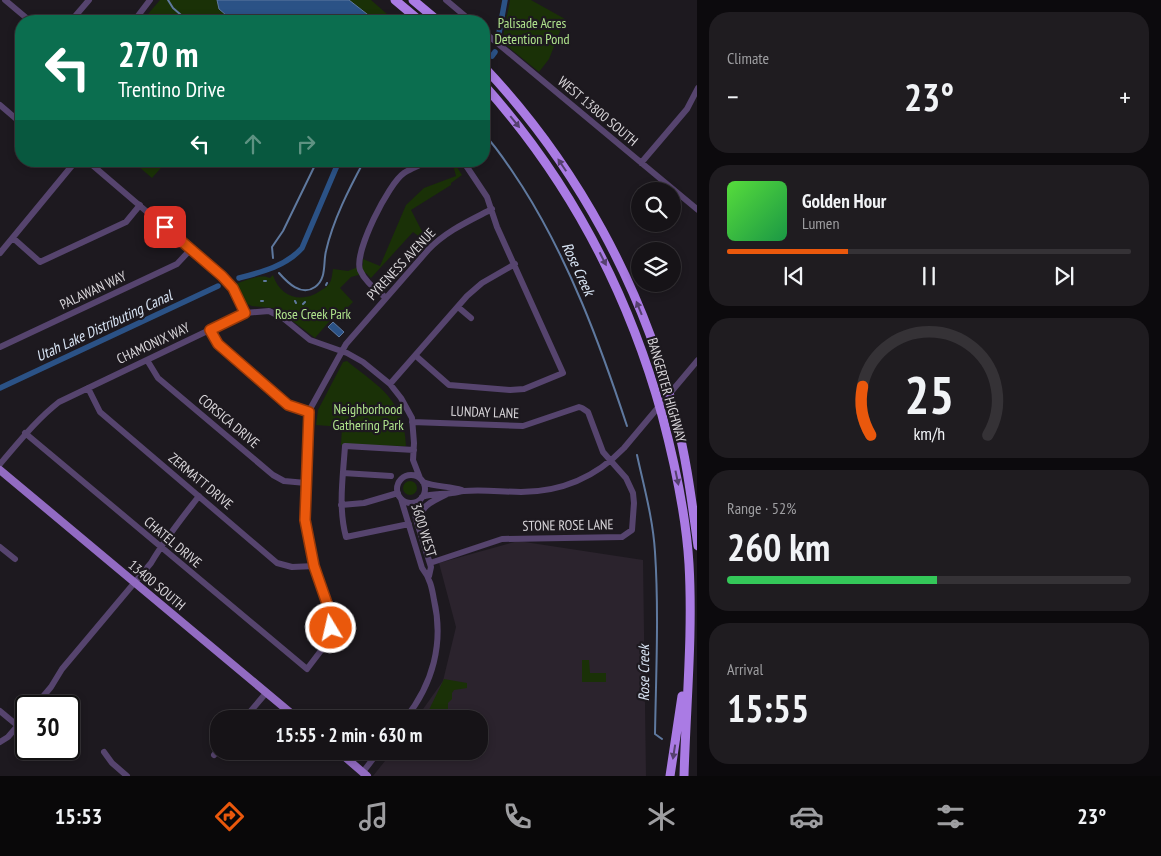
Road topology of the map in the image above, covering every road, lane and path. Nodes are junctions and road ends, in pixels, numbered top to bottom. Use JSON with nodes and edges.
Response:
{"nodes":[{"id":1,"x":5,"y":0,"type":"edge"},
{"id":2,"x":89,"y":0,"type":"edge"},
{"id":3,"x":150,"y":0,"type":"edge"},
{"id":4,"x":395,"y":0,"type":"edge"},
{"id":5,"x":413,"y":0,"type":"edge"},
{"id":6,"x":446,"y":0,"type":"edge"},
{"id":7,"x":23,"y":15,"type":"edge"},
{"id":8,"x":76,"y":15,"type":"edge"},
{"id":9,"x":139,"y":15,"type":"edge"},
{"id":10,"x":413,"y":15,"type":"edge"},
{"id":11,"x":431,"y":15,"type":"edge"},
{"id":12,"x":464,"y":15,"type":"edge"},
{"id":13,"x":490,"y":37,"type":"edge"},
{"id":14,"x":490,"y":74,"type":"edge"},
{"id":15,"x":697,"y":88,"type":"edge"},
{"id":16,"x":490,"y":92,"type":"edge"},
{"id":17,"x":1,"y":107,"type":"edge"},
{"id":18,"x":15,"y":118,"type":"edge"},
{"id":19,"x":641,"y":163,"type":"junction"},
{"id":20,"x":71,"y":167,"type":"edge"},
{"id":21,"x":94,"y":167,"type":"edge"},
{"id":22,"x":416,"y":167,"type":"edge"},
{"id":23,"x":467,"y":167,"type":"edge"},
{"id":24,"x":140,"y":205,"type":"junction"},
{"id":25,"x":492,"y":209,"type":"junction"},
{"id":26,"x":697,"y":210,"type":"edge"},
{"id":27,"x":13,"y":238,"type":"junction"},
{"id":28,"x":191,"y":249,"type":"junction"},
{"id":29,"x":0,"y":253,"type":"edge"},
{"id":30,"x":515,"y":264,"type":"junction"},
{"id":31,"x":386,"y":298,"type":"junction"},
{"id":32,"x":458,"y":307,"type":"junction"},
{"id":33,"x":245,"y":313,"type":"junction"},
{"id":34,"x":471,"y":318,"type":"dead end"},
{"id":35,"x":210,"y":330,"type":"junction"},
{"id":36,"x":0,"y":347,"type":"edge"},
{"id":37,"x":341,"y":351,"type":"junction"},
{"id":38,"x":416,"y":356,"type":"junction"},
{"id":39,"x":147,"y":360,"type":"junction"},
{"id":40,"x":697,"y":360,"type":"edge"},
{"id":41,"x":390,"y":384,"type":"junction"},
{"id":42,"x":88,"y":388,"type":"junction"},
{"id":43,"x":309,"y":412,"type":"junction"},
{"id":44,"x":412,"y":422,"type":"junction"},
{"id":45,"x":25,"y":433,"type":"junction"},
{"id":46,"x":414,"y":450,"type":"junction"},
{"id":47,"x":413,"y":460,"type":"junction"},
{"id":48,"x":611,"y":462,"type":"junction"},
{"id":49,"x":0,"y":464,"type":"edge"},
{"id":50,"x":0,"y":470,"type":"edge"},
{"id":51,"x":343,"y":473,"type":"junction"},
{"id":52,"x":391,"y":476,"type":"dead end"},
{"id":53,"x":404,"y":476,"type":"junction"},
{"id":54,"x":421,"y":480,"type":"junction"},
{"id":55,"x":306,"y":483,"type":"junction"},
{"id":56,"x":463,"y":491,"type":"junction"},
{"id":57,"x":449,"y":493,"type":"junction"},
{"id":58,"x":199,"y":496,"type":"junction"},
{"id":59,"x":400,"y":496,"type":"junction"},
{"id":60,"x":421,"y":498,"type":"junction"},
{"id":61,"x":341,"y":505,"type":"junction"},
{"id":62,"x":409,"y":524,"type":"junction"},
{"id":63,"x":697,"y":546,"type":"edge"},
{"id":64,"x":0,"y":547,"type":"edge"},
{"id":65,"x":160,"y":547,"type":"junction"},
{"id":66,"x":426,"y":548,"type":"junction"},
{"id":67,"x":15,"y":559,"type":"dead end"},
{"id":68,"x":430,"y":563,"type":"junction"},
{"id":69,"x":314,"y":566,"type":"junction"},
{"id":70,"x":429,"y":576,"type":"junction"},
{"id":71,"x":135,"y":583,"type":"junction"},
{"id":72,"x":691,"y":634,"type":"junction"},
{"id":73,"x":266,"y":693,"type":"junction"},
{"id":74,"x":44,"y":695,"type":"edge"},
{"id":75,"x":252,"y":710,"type":"edge"},
{"id":76,"x":287,"y":710,"type":"edge"},
{"id":77,"x":413,"y":710,"type":"edge"},
{"id":78,"x":0,"y":711,"type":"edge"},
{"id":79,"x":15,"y":724,"type":"edge"},
{"id":80,"x":15,"y":729,"type":"edge"},
{"id":81,"x":0,"y":742,"type":"edge"},
{"id":82,"x":104,"y":752,"type":"dead end"},
{"id":83,"x":347,"y":760,"type":"edge"},
{"id":84,"x":373,"y":760,"type":"edge"},
{"id":85,"x":363,"y":775,"type":"edge"},
{"id":86,"x":127,"y":776,"type":"edge"},
{"id":87,"x":670,"y":776,"type":"edge"},
{"id":88,"x":684,"y":776,"type":"edge"}],
"edges":[{"from":1,"to":7,"type":"street"},
{"from":2,"to":8,"type":"street"},
{"from":3,"to":9,"type":"street"},
{"from":4,"to":10,"type":"highway"},
{"from":5,"to":11,"type":"highway"},
{"from":6,"to":12,"type":"street"},
{"from":13,"to":19,"type":"street","name":"WEST 13800 SOUTH"},
{"from":63,"to":14,"type":"highway","name":"BANGERTER HIGHWAY","one_way":true},
{"from":15,"to":19,"type":"street"},
{"from":16,"to":72,"type":"highway","name":"BANGERTER HIGHWAY","one_way":true},
{"from":17,"to":18,"type":"street"},
{"from":19,"to":26,"type":"street","name":"WEST 13800 SOUTH"},
{"from":20,"to":27,"type":"street"},
{"from":21,"to":24,"type":"street"},
{"from":22,"to":31,"type":"street"},
{"from":23,"to":25,"type":"street"},
{"from":24,"to":27,"type":"street"},
{"from":24,"to":28,"type":"street"},
{"from":25,"to":30,"type":"street"},
{"from":25,"to":31,"type":"street","name":"PYRENESS AVENUE"},
{"from":27,"to":29,"type":"street"},
{"from":28,"to":33,"type":"street"},
{"from":28,"to":36,"type":"street","name":"PALAWAN WAY"},
{"from":30,"to":32,"type":"street"},
{"from":30,"to":38,"type":"street"},
{"from":31,"to":37,"type":"street","name":"PYRENESS AVENUE"},
{"from":32,"to":34,"type":"street"},
{"from":32,"to":38,"type":"street"},
{"from":33,"to":35,"type":"street","name":"CHAMONIX WAY"},
{"from":33,"to":37,"type":"street","name":"CHAMONIX WAY"},
{"from":35,"to":39,"type":"street","name":"CHAMONIX WAY"},
{"from":35,"to":43,"type":"street"},
{"from":37,"to":41,"type":"street","name":"CHAMONIX WAY"},
{"from":37,"to":43,"type":"street","name":"PYRENESS AVENUE"},
{"from":38,"to":41,"type":"street"},
{"from":39,"to":42,"type":"street","name":"CHAMONIX WAY"},
{"from":39,"to":55,"type":"street","name":"CORSICA DRIVE"},
{"from":40,"to":48,"type":"street"},
{"from":41,"to":44,"type":"street","name":"CHAMONIX WAY"},
{"from":42,"to":45,"type":"street","name":"CHAMONIX WAY"},
{"from":42,"to":58,"type":"street","name":"ZERMATT DRIVE"},
{"from":43,"to":55,"type":"street"},
{"from":44,"to":46,"type":"street","name":"CHAMONIX WAY"},
{"from":44,"to":48,"type":"street","name":"LUNDAY LANE"},
{"from":45,"to":49,"type":"street","name":"CHAMONIX WAY"},
{"from":45,"to":65,"type":"street","name":"CHATEL DRIVE"},
{"from":46,"to":47,"type":"street","name":"CHAMONIX WAY"},
{"from":46,"to":51,"type":"street"},
{"from":47,"to":53,"type":"street","name":"CHAMONIX WAY"},
{"from":47,"to":54,"type":"street","name":"CHAMONIX WAY"},
{"from":48,"to":56,"type":"street"},
{"from":48,"to":68,"type":"street","name":"STONE ROSE LANE"},
{"from":50,"to":71,"type":"main road","name":"13400 SOUTH"},
{"from":51,"to":52,"type":"street"},
{"from":51,"to":61,"type":"street"},
{"from":53,"to":54,"type":"street"},
{"from":53,"to":59,"type":"street"},
{"from":54,"to":56,"type":"street"},
{"from":54,"to":60,"type":"street"},
{"from":55,"to":69,"type":"street"},
{"from":56,"to":57,"type":"street"},
{"from":57,"to":60,"type":"street"},
{"from":57,"to":66,"type":"street"},
{"from":58,"to":65,"type":"street"},
{"from":58,"to":69,"type":"street","name":"ZERMATT DRIVE"},
{"from":59,"to":60,"type":"street"},
{"from":59,"to":61,"type":"street"},
{"from":59,"to":62,"type":"street","name":"3600 WEST"},
{"from":60,"to":66,"type":"street","name":"3600 WEST"},
{"from":61,"to":62,"type":"street"},
{"from":62,"to":70,"type":"street","name":"3600 WEST"},
{"from":64,"to":67,"type":"street"},
{"from":65,"to":69,"type":"street","name":"CHATEL DRIVE"},
{"from":65,"to":71,"type":"street"},
{"from":66,"to":68,"type":"street","name":"3600 WEST"},
{"from":68,"to":70,"type":"street","name":"3600 WEST"},
{"from":70,"to":77,"type":"street"},
{"from":71,"to":73,"type":"main road","name":"13400 SOUTH"},
{"from":71,"to":74,"type":"street"},
{"from":72,"to":87,"type":"highway","one_way":true},
{"from":72,"to":88,"type":"highway","name":"BANGERTER HIGHWAY"},
{"from":73,"to":75,"type":"street"},
{"from":73,"to":76,"type":"main road","name":"13400 SOUTH"},
{"from":78,"to":79,"type":"street"},
{"from":80,"to":81,"type":"street"},
{"from":82,"to":86,"type":"street"},
{"from":83,"to":85,"type":"main road"},
{"from":84,"to":85,"type":"street"}]}
